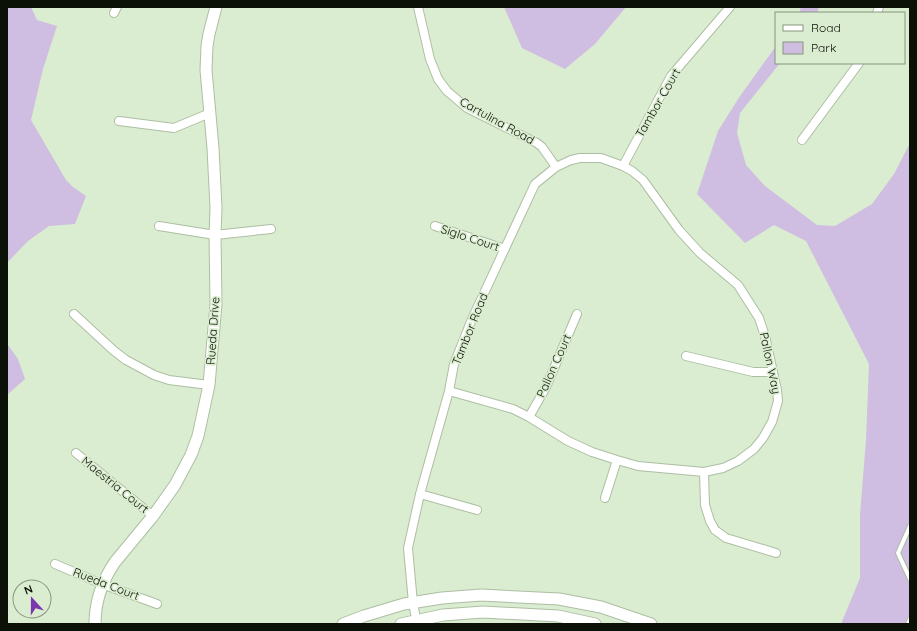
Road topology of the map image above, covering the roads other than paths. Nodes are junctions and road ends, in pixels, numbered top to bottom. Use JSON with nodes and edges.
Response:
{"nodes":[{"id":1,"x":216,"y":7,"type":"edge"},
{"id":2,"x":418,"y":7,"type":"edge"},
{"id":3,"x":730,"y":7,"type":"edge"},
{"id":4,"x":858,"y":64,"type":"edge"},
{"id":5,"x":210,"y":113,"type":"junction"},
{"id":6,"x":119,"y":121,"type":"dead end"},
{"id":7,"x":802,"y":140,"type":"dead end"},
{"id":8,"x":623,"y":166,"type":"junction"},
{"id":9,"x":556,"y":167,"type":"junction"},
{"id":10,"x":159,"y":226,"type":"dead end"},
{"id":11,"x":435,"y":226,"type":"dead end"},
{"id":12,"x":271,"y":229,"type":"dead end"},
{"id":13,"x":215,"y":235,"type":"junction"},
{"id":14,"x":505,"y":249,"type":"junction"},
{"id":15,"x":74,"y":314,"type":"dead end"},
{"id":16,"x":577,"y":314,"type":"dead end"},
{"id":17,"x":686,"y":356,"type":"dead end"},
{"id":18,"x":773,"y":372,"type":"junction"},
{"id":19,"x":209,"y":385,"type":"junction"},
{"id":20,"x":449,"y":391,"type":"junction"},
{"id":21,"x":529,"y":417,"type":"junction"},
{"id":22,"x":76,"y":453,"type":"dead end"},
{"id":23,"x":617,"y":460,"type":"junction"},
{"id":24,"x":704,"y":472,"type":"junction"},
{"id":25,"x":420,"y":494,"type":"junction"},
{"id":26,"x":605,"y":498,"type":"dead end"},
{"id":27,"x":477,"y":510,"type":"dead end"},
{"id":28,"x":153,"y":516,"type":"junction"},
{"id":29,"x":910,"y":526,"type":"edge"},
{"id":30,"x":776,"y":553,"type":"dead end"},
{"id":31,"x":55,"y":564,"type":"dead end"},
{"id":32,"x":910,"y":579,"type":"edge"},
{"id":33,"x":102,"y":584,"type":"junction"},
{"id":34,"x":413,"y":603,"type":"junction"},
{"id":35,"x":157,"y":604,"type":"dead end"},
{"id":36,"x":910,"y":619,"type":"edge"},
{"id":37,"x":416,"y":622,"type":"edge"},
{"id":38,"x":94,"y":624,"type":"edge"},
{"id":39,"x":343,"y":624,"type":"edge"},
{"id":40,"x":400,"y":624,"type":"edge"},
{"id":41,"x":595,"y":624,"type":"edge"},
{"id":42,"x":651,"y":624,"type":"edge"},
{"id":43,"x":908,"y":624,"type":"edge"}],
"edges":[{"from":1,"to":5,"type":"street","name":"Rueda Drive"},
{"from":2,"to":9,"type":"street","name":"Cartulina Road"},
{"from":3,"to":8,"type":"street","name":"Tambor Court"},
{"from":4,"to":7,"type":"street"},
{"from":5,"to":6,"type":"street"},
{"from":5,"to":13,"type":"street","name":"Rueda Drive"},
{"from":8,"to":9,"type":"street","name":"Tambor Road"},
{"from":8,"to":18,"type":"street","name":"Pallon Way"},
{"from":9,"to":14,"type":"street","name":"Tambor Road"},
{"from":10,"to":13,"type":"street"},
{"from":11,"to":14,"type":"street","name":"Siglo Court"},
{"from":12,"to":13,"type":"street"},
{"from":13,"to":19,"type":"street","name":"Rueda Drive"},
{"from":14,"to":20,"type":"street","name":"Tambor Road"},
{"from":15,"to":19,"type":"street"},
{"from":16,"to":21,"type":"street","name":"Pallon Court"},
{"from":17,"to":18,"type":"street"},
{"from":18,"to":24,"type":"street","name":"Pallon Way"},
{"from":19,"to":28,"type":"street","name":"Rueda Drive"},
{"from":20,"to":21,"type":"street","name":"Pallon Way"},
{"from":20,"to":25,"type":"street","name":"Tambor Road"},
{"from":21,"to":23,"type":"street","name":"Pallon Way"},
{"from":22,"to":28,"type":"street","name":"Maestria Court"},
{"from":23,"to":24,"type":"street","name":"Pallon Way"},
{"from":23,"to":26,"type":"street"},
{"from":24,"to":30,"type":"street"},
{"from":25,"to":27,"type":"street"},
{"from":25,"to":34,"type":"street","name":"Tambor Road"},
{"from":28,"to":33,"type":"street","name":"Rueda Drive"},
{"from":29,"to":32,"type":"lane"},
{"from":31,"to":33,"type":"street","name":"Rueda Court"},
{"from":33,"to":35,"type":"street","name":"Rueda Court"},
{"from":33,"to":38,"type":"street","name":"Rueda Drive"},
{"from":34,"to":37,"type":"street","name":"Tambor Road"},
{"from":34,"to":39,"type":"street"},
{"from":34,"to":42,"type":"street"},
{"from":36,"to":43,"type":"lane"},
{"from":37,"to":40,"type":"street"},
{"from":37,"to":41,"type":"street"}]}
